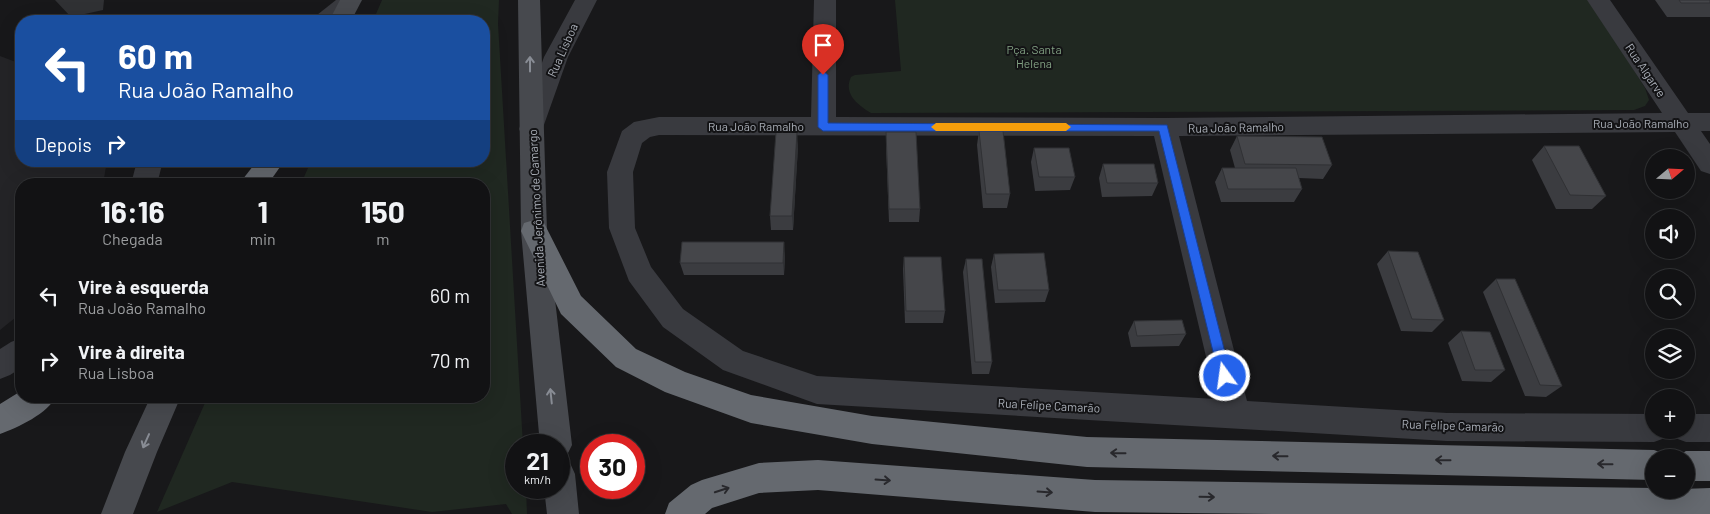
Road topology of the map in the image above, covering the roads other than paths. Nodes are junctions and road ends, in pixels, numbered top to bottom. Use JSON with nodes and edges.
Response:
{"nodes":[{"id":1,"x":351,"y":0,"type":"edge"},
{"id":2,"x":529,"y":0,"type":"edge"},
{"id":3,"x":586,"y":0,"type":"edge"},
{"id":4,"x":825,"y":0,"type":"edge"},
{"id":5,"x":1598,"y":0,"type":"edge"},
{"id":6,"x":332,"y":15,"type":"edge"},
{"id":7,"x":343,"y":15,"type":"edge"},
{"id":8,"x":1682,"y":122,"type":"junction"},
{"id":9,"x":1710,"y":122,"type":"edge"},
{"id":10,"x":823,"y":127,"type":"junction"},
{"id":11,"x":1164,"y":127,"type":"junction"},
{"id":12,"x":643,"y":129,"type":"joint"},
{"id":13,"x":531,"y":131,"type":"junction"},
{"id":14,"x":1710,"y":164,"type":"edge"},
{"id":15,"x":534,"y":231,"type":"junction"},
{"id":16,"x":15,"y":355,"type":"edge"},
{"id":17,"x":0,"y":366,"type":"edge"},
{"id":18,"x":29,"y":403,"type":"edge"},
{"id":19,"x":163,"y":403,"type":"edge"},
{"id":20,"x":1235,"y":415,"type":"junction"},
{"id":21,"x":0,"y":420,"type":"edge"},
{"id":22,"x":1645,"y":428,"type":"edge"},
{"id":23,"x":1695,"y":428,"type":"edge"},
{"id":24,"x":1710,"y":428,"type":"edge"},
{"id":25,"x":555,"y":434,"type":"edge"},
{"id":26,"x":1645,"y":465,"type":"edge"},
{"id":27,"x":1695,"y":466,"type":"edge"},
{"id":28,"x":1710,"y":466,"type":"edge"},
{"id":29,"x":562,"y":499,"type":"edge"},
{"id":30,"x":1710,"y":504,"type":"edge"},
{"id":31,"x":117,"y":514,"type":"edge"},
{"id":32,"x":563,"y":514,"type":"edge"},
{"id":33,"x":681,"y":514,"type":"edge"}],
"edges":[{"from":1,"to":6,"type":"street"},
{"from":1,"to":7,"type":"main road"},
{"from":13,"to":2,"type":"main road","name":"Avenida Jerônimo de Camargo","one_way":true},
{"from":3,"to":13,"type":"street","name":"Rua Lisboa"},
{"from":4,"to":10,"type":"street"},
{"from":5,"to":8,"type":"street","name":"Rua Algarve"},
{"from":8,"to":9,"type":"street","name":"Rua João Ramalho"},
{"from":8,"to":11,"type":"street","name":"Rua João Ramalho"},
{"from":8,"to":14,"type":"street","name":"Rua Algarve"},
{"from":10,"to":11,"type":"street","name":"Rua João Ramalho"},
{"from":10,"to":12,"type":"street","name":"Rua João Ramalho"},
{"from":11,"to":20,"type":"street"},
{"from":12,"to":20,"type":"street","name":"Rua Felipe Camarão"},
{"from":13,"to":15,"type":"main road","name":"Avenida Jerônimo de Camargo"},
{"from":25,"to":15,"type":"main road","name":"Avenida Jerônimo de Camargo","one_way":true},
{"from":26,"to":15,"type":"highway","one_way":true},
{"from":16,"to":17,"type":"street"},
{"from":18,"to":21,"type":"highway"},
{"from":19,"to":31,"type":"main road","one_way":true},
{"from":20,"to":22,"type":"street","name":"Rua Felipe Camarão"},
{"from":23,"to":24,"type":"street"},
{"from":27,"to":28,"type":"highway"},
{"from":29,"to":32,"type":"main road"},
{"from":33,"to":30,"type":"highway","one_way":true}]}
